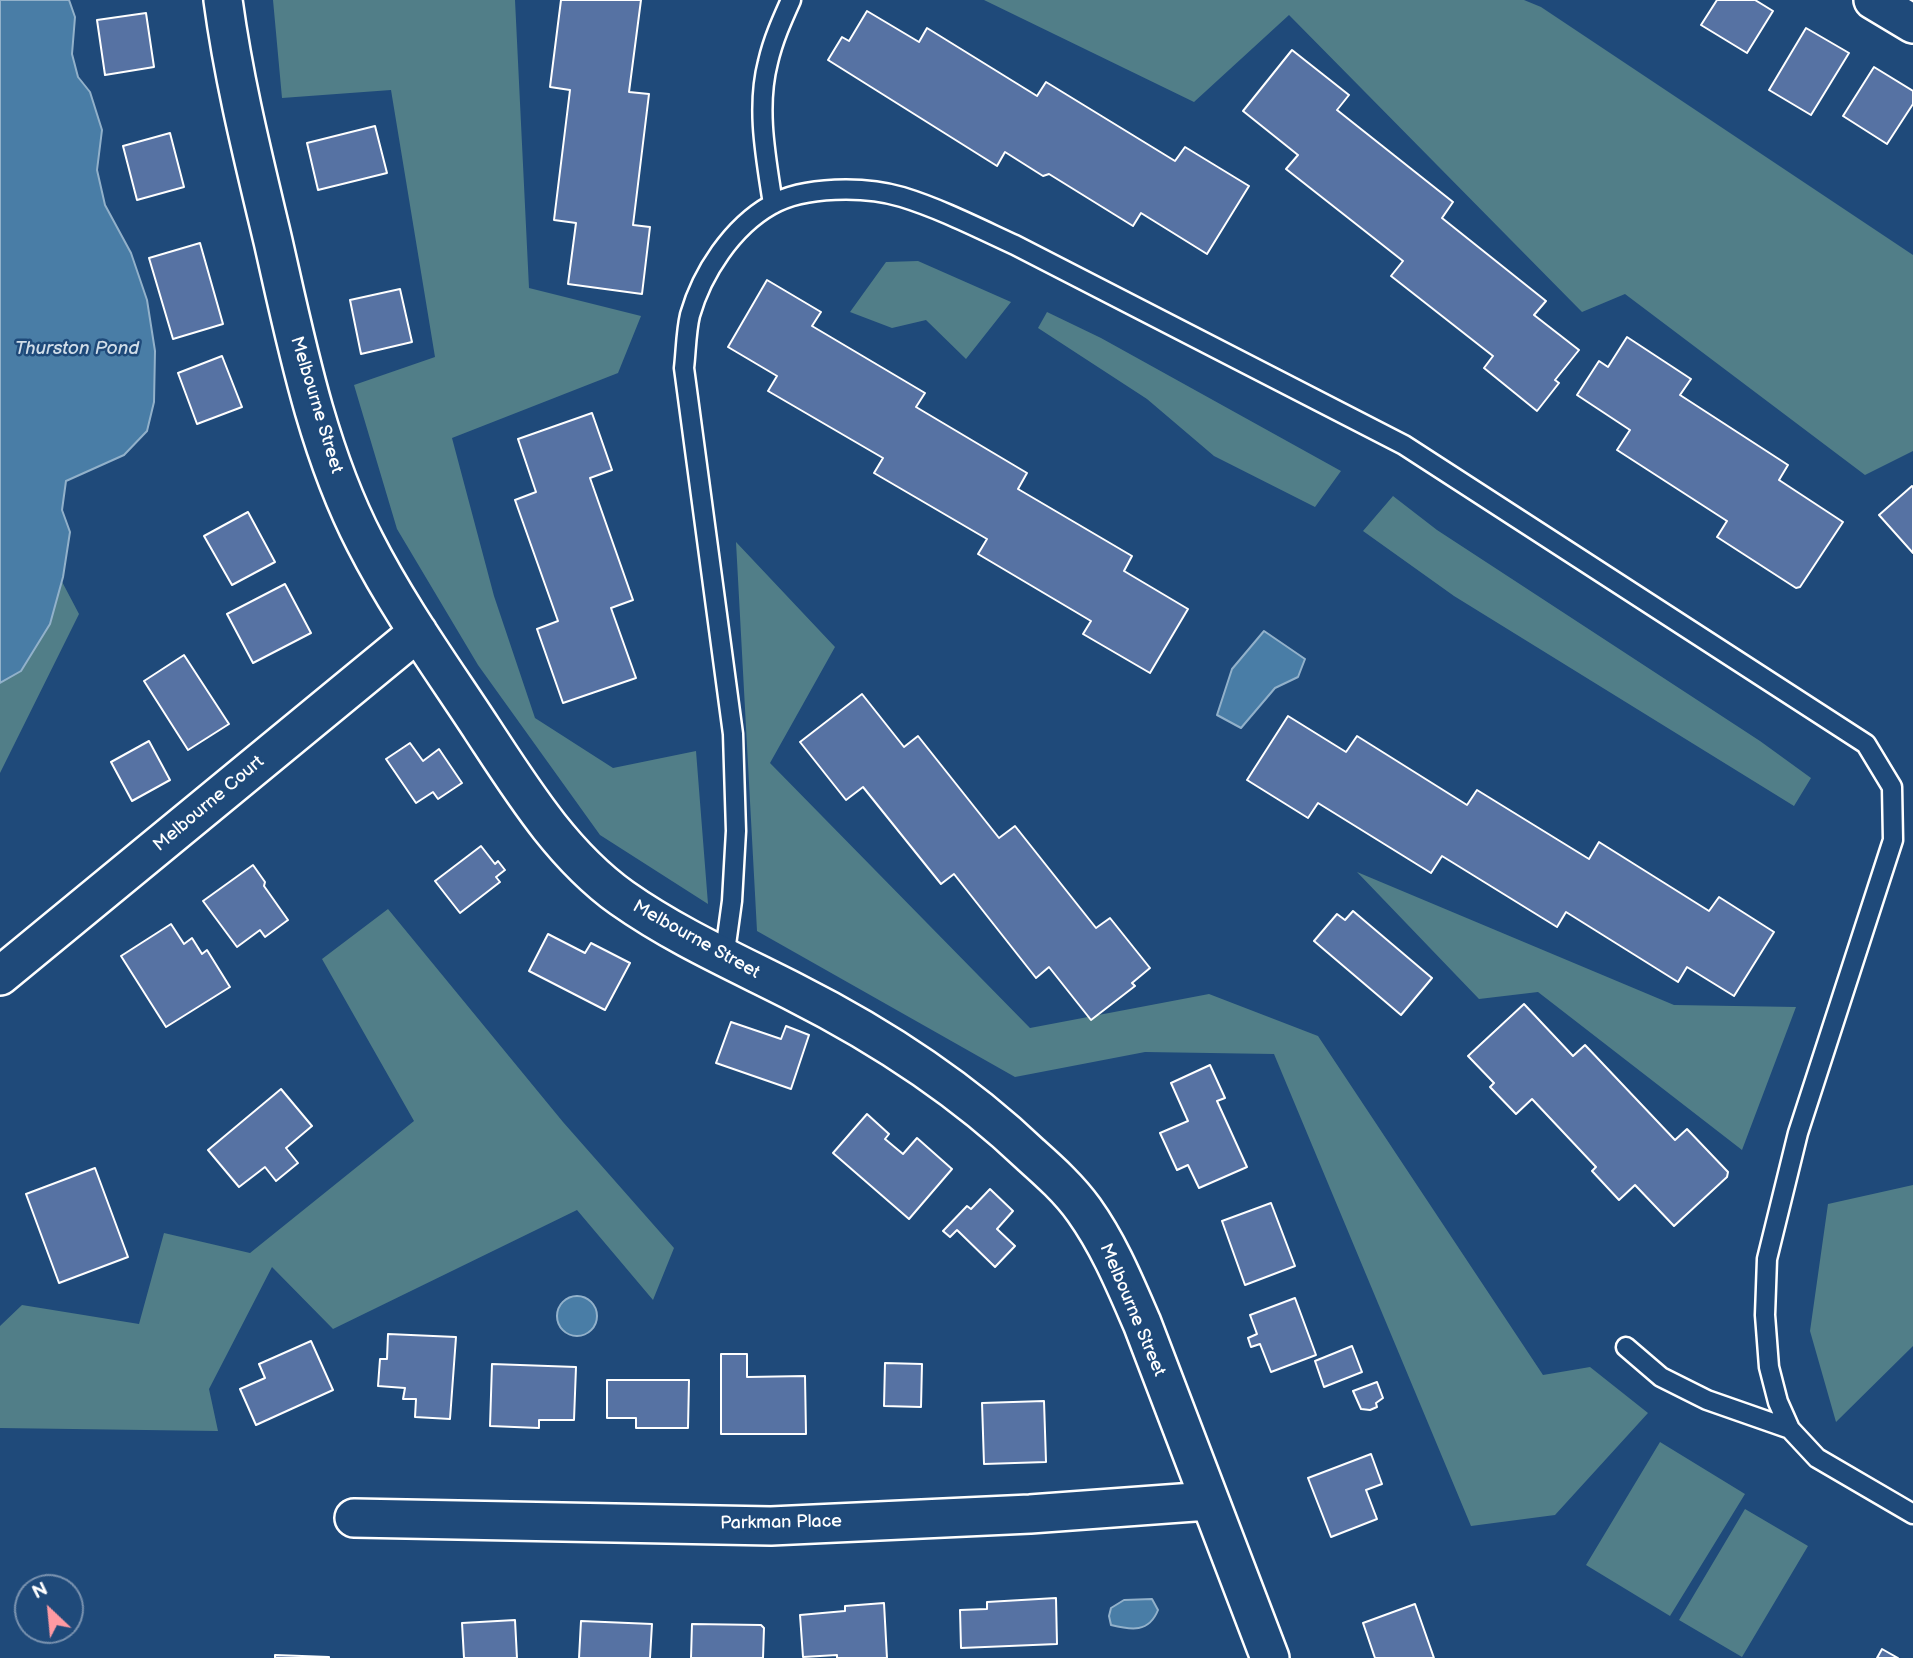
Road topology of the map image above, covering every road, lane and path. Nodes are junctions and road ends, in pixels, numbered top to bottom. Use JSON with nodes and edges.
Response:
{"nodes":[{"id":1,"x":223,"y":0,"type":"edge"},
{"id":2,"x":791,"y":0,"type":"edge"},
{"id":3,"x":1873,"y":0,"type":"edge"},
{"id":4,"x":1913,"y":24,"type":"edge"},
{"id":5,"x":773,"y":204,"type":"junction"},
{"id":6,"x":418,"y":632,"type":"junction"},
{"id":7,"x":724,"y":959,"type":"junction"},
{"id":8,"x":0,"y":976,"type":"edge"},
{"id":9,"x":1626,"y":1347,"type":"dead end"},
{"id":10,"x":1790,"y":1429,"type":"junction"},
{"id":11,"x":1208,"y":1501,"type":"junction"},
{"id":12,"x":1913,"y":1514,"type":"edge"},
{"id":13,"x":354,"y":1518,"type":"dead end"},
{"id":14,"x":1270,"y":1658,"type":"edge"}],
"edges":[{"from":1,"to":6,"type":"street","name":"Melbourne Street"},
{"from":2,"to":5,"type":"lane"},
{"from":3,"to":4,"type":"street"},
{"from":5,"to":7,"type":"lane"},
{"from":5,"to":10,"type":"lane"},
{"from":6,"to":7,"type":"street","name":"Melbourne Street"},
{"from":6,"to":8,"type":"street","name":"Melbourne Court"},
{"from":7,"to":11,"type":"street","name":"Melbourne Street"},
{"from":9,"to":10,"type":"lane"},
{"from":10,"to":12,"type":"lane"},
{"from":11,"to":13,"type":"street","name":"Parkman Place"},
{"from":11,"to":14,"type":"street","name":"Melbourne Street"}]}
